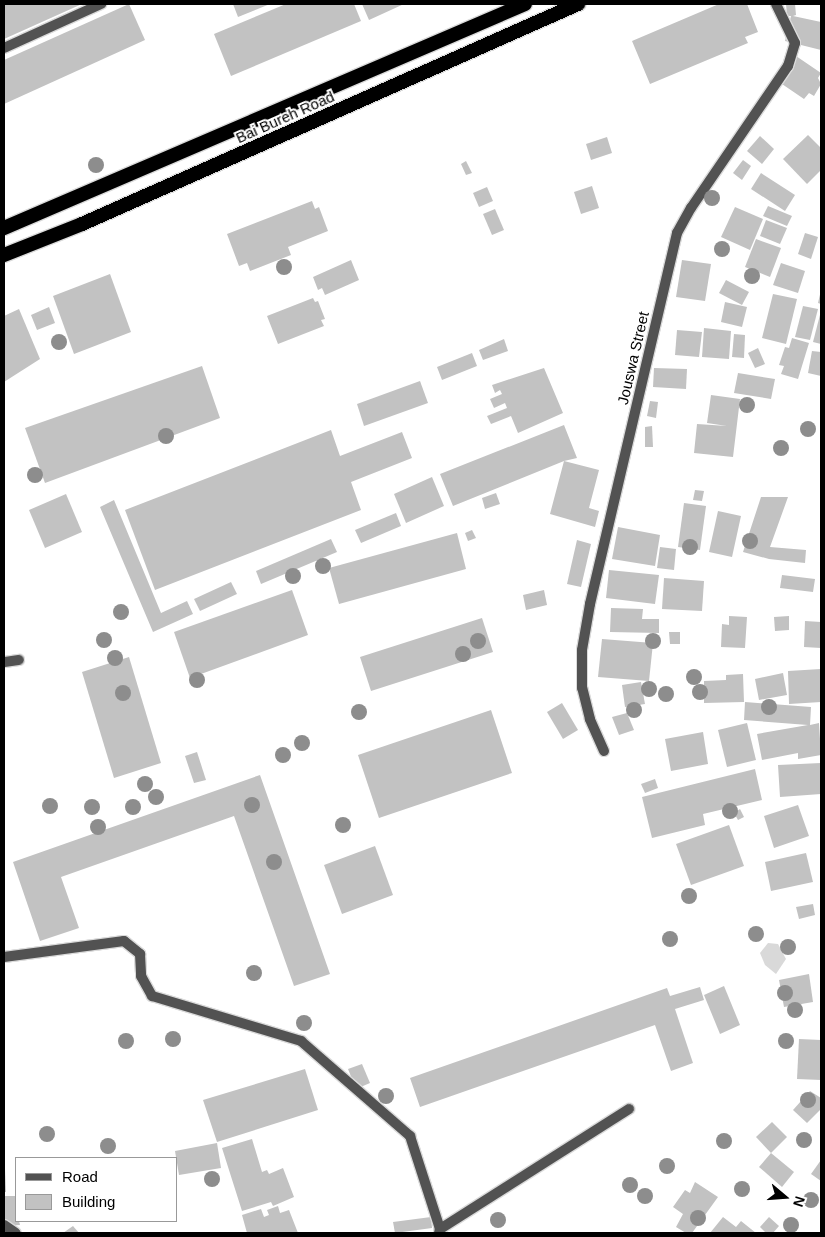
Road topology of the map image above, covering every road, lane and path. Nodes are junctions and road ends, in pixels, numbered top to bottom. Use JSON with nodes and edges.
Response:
{"nodes":[{"id":1,"x":101,"y":4,"type":"edge"},
{"id":2,"x":525,"y":4,"type":"edge"},
{"id":3,"x":578,"y":4,"type":"edge"},
{"id":4,"x":776,"y":4,"type":"edge"},
{"id":5,"x":4,"y":48,"type":"edge"},
{"id":6,"x":4,"y":228,"type":"edge"},
{"id":7,"x":4,"y":255,"type":"edge"},
{"id":8,"x":19,"y":660,"type":"dead end"},
{"id":9,"x":4,"y":662,"type":"edge"},
{"id":10,"x":604,"y":751,"type":"dead end"},
{"id":11,"x":4,"y":957,"type":"edge"},
{"id":12,"x":629,"y":1109,"type":"dead end"},
{"id":13,"x":4,"y":1225,"type":"edge"},
{"id":14,"x":440,"y":1231,"type":"edge"},
{"id":15,"x":16,"y":1233,"type":"edge"}],
"edges":[{"from":1,"to":5,"type":"street"},
{"from":2,"to":6,"type":"highway","name":"Bai Bureh Road"},
{"from":3,"to":7,"type":"highway","name":"Bai Bureh Road"},
{"from":4,"to":10,"type":"street","name":"Jouswa Street"},
{"from":8,"to":9,"type":"street"},
{"from":11,"to":14,"type":"street"},
{"from":12,"to":14,"type":"street"},
{"from":13,"to":15,"type":"street"}]}
